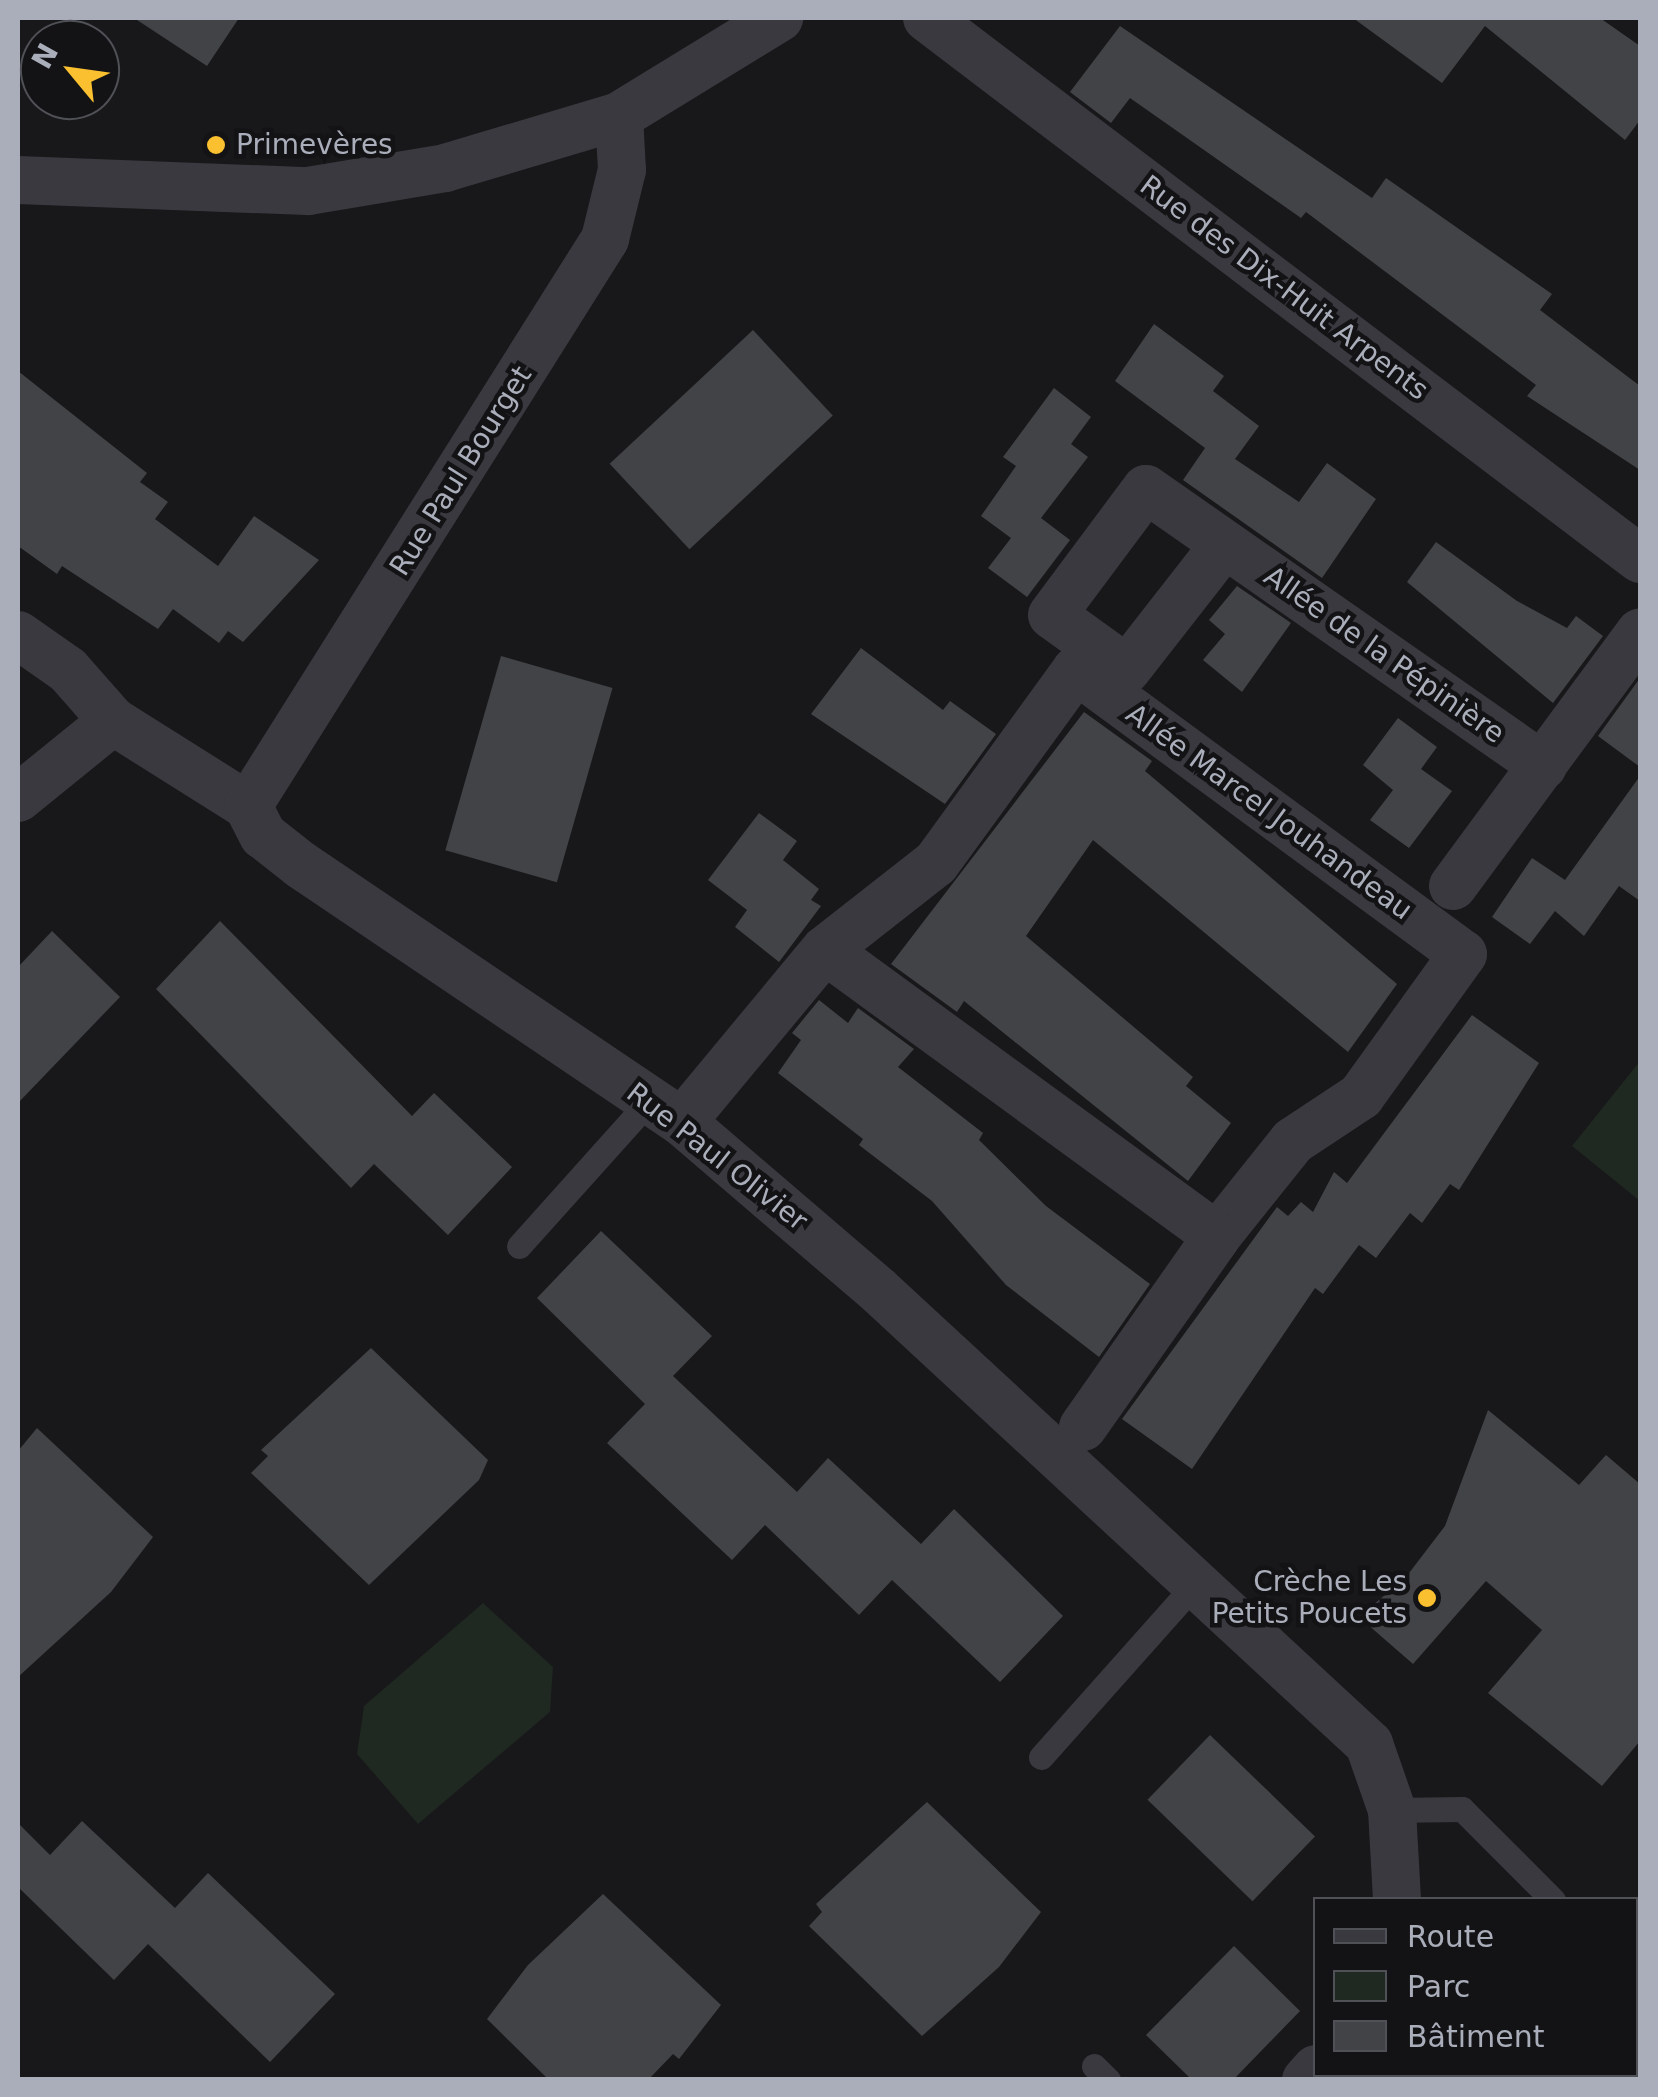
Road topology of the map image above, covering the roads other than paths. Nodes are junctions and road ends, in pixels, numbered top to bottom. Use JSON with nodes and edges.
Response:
{"nodes":[{"id":1,"x":779,"y":18,"type":"edge"},
{"id":2,"x":926,"y":18,"type":"edge"},
{"id":3,"x":619,"y":116,"type":"junction"},
{"id":4,"x":18,"y":180,"type":"edge"},
{"id":5,"x":1224,"y":544,"type":"dead end"},
{"id":6,"x":1640,"y":559,"type":"edge"},
{"id":7,"x":1640,"y":632,"type":"edge"},
{"id":8,"x":18,"y":635,"type":"edge"},
{"id":9,"x":113,"y":721,"type":"junction"},
{"id":10,"x":1544,"y":766,"type":"junction"},
{"id":11,"x":18,"y":798,"type":"edge"},
{"id":12,"x":248,"y":806,"type":"junction"},
{"id":13,"x":1453,"y":886,"type":"dead end"},
{"id":14,"x":825,"y":950,"type":"junction"},
{"id":15,"x":666,"y":1111,"type":"junction"},
{"id":16,"x":1217,"y":1236,"type":"junction"},
{"id":17,"x":519,"y":1246,"type":"dead end"},
{"id":18,"x":1083,"y":1428,"type":"dead end"},
{"id":19,"x":1196,"y":1583,"type":"junction"},
{"id":20,"x":1040,"y":1757,"type":"dead end"},
{"id":21,"x":1392,"y":1810,"type":"junction"},
{"id":22,"x":1397,"y":1897,"type":"edge"},
{"id":23,"x":1550,"y":1897,"type":"edge"}],
"edges":[{"from":1,"to":3,"type":"street"},
{"from":2,"to":6,"type":"street","name":"Rue des Dix-Huit Arpents"},
{"from":3,"to":4,"type":"street"},
{"from":3,"to":12,"type":"street","name":"Rue Paul Bourget"},
{"from":5,"to":10,"type":"street","name":"Allée de la Pépinière"},
{"from":7,"to":10,"type":"street"},
{"from":8,"to":9,"type":"street","name":"Rue Paul Olivier"},
{"from":9,"to":11,"type":"street"},
{"from":9,"to":12,"type":"street","name":"Rue Paul Olivier"},
{"from":10,"to":13,"type":"street"},
{"from":12,"to":15,"type":"street","name":"Rue Paul Olivier"},
{"from":14,"to":15,"type":"street","name":"Allée Marcel Jouhandeau"},
{"from":14,"to":16,"type":"street"},
{"from":14,"to":16,"type":"street","name":"Allée Marcel Jouhandeau"},
{"from":15,"to":17,"type":"lane"},
{"from":15,"to":19,"type":"street","name":"Rue Paul Olivier"},
{"from":16,"to":18,"type":"street","name":"Allée Marcel Jouhandeau"},
{"from":19,"to":20,"type":"lane"},
{"from":19,"to":21,"type":"street","name":"Rue Paul Olivier"},
{"from":21,"to":22,"type":"street"},
{"from":21,"to":23,"type":"lane"}]}
